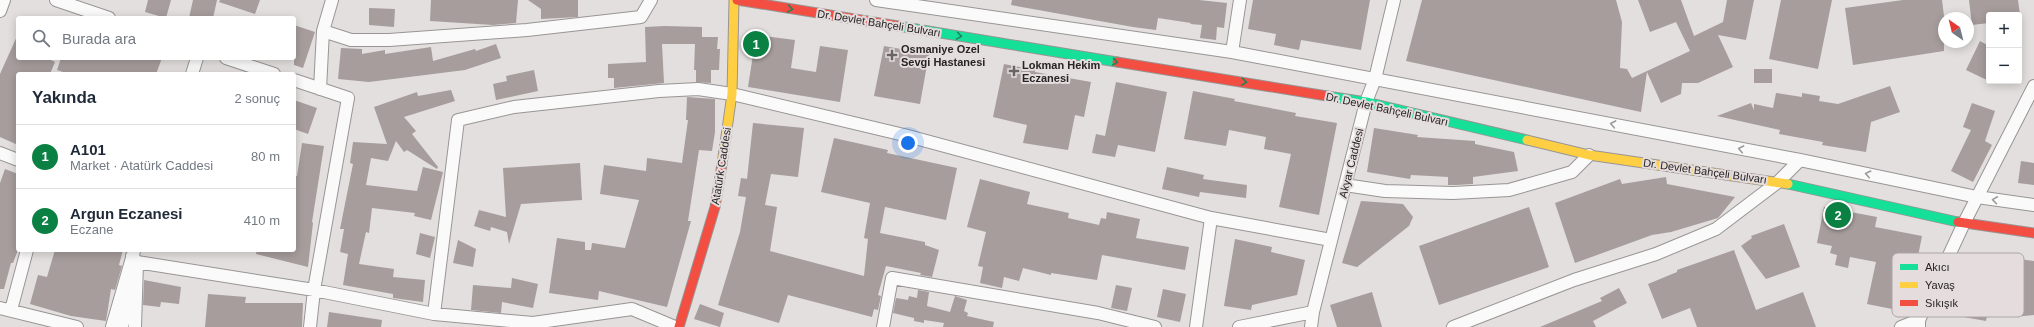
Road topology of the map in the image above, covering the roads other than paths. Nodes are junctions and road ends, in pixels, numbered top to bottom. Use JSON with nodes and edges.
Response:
{"nodes":[{"id":1,"x":4,"y":0,"type":"edge"},
{"id":2,"x":56,"y":0,"type":"edge"},
{"id":3,"x":332,"y":0,"type":"edge"},
{"id":4,"x":651,"y":0,"type":"edge"},
{"id":5,"x":734,"y":0,"type":"edge"},
{"id":6,"x":737,"y":0,"type":"edge"},
{"id":7,"x":876,"y":0,"type":"edge"},
{"id":8,"x":1240,"y":0,"type":"edge"},
{"id":9,"x":1394,"y":0,"type":"edge"},
{"id":10,"x":0,"y":11,"type":"edge"},
{"id":11,"x":103,"y":16,"type":"edge"},
{"id":12,"x":323,"y":31,"type":"junction"},
{"id":13,"x":1232,"y":52,"type":"junction"},
{"id":14,"x":196,"y":60,"type":"edge"},
{"id":15,"x":232,"y":60,"type":"edge"},
{"id":16,"x":193,"y":72,"type":"edge"},
{"id":17,"x":268,"y":72,"type":"edge"},
{"id":18,"x":1375,"y":79,"type":"junction"},
{"id":19,"x":296,"y":81,"type":"edge"},
{"id":20,"x":2034,"y":86,"type":"edge"},
{"id":21,"x":320,"y":89,"type":"junction"},
{"id":22,"x":732,"y":94,"type":"junction"},
{"id":23,"x":1366,"y":102,"type":"junction"},
{"id":24,"x":0,"y":153,"type":"edge"},
{"id":25,"x":1589,"y":155,"type":"junction"},
{"id":26,"x":16,"y":159,"type":"edge"},
{"id":27,"x":1800,"y":160,"type":"junction"},
{"id":28,"x":1778,"y":182,"type":"junction"},
{"id":29,"x":1345,"y":185,"type":"junction"},
{"id":30,"x":1977,"y":197,"type":"junction"},
{"id":31,"x":2034,"y":205,"type":"edge"},
{"id":32,"x":1211,"y":218,"type":"junction"},
{"id":33,"x":1964,"y":223,"type":"junction"},
{"id":34,"x":2034,"y":233,"type":"edge"},
{"id":35,"x":1331,"y":240,"type":"junction"},
{"id":36,"x":26,"y":252,"type":"edge"},
{"id":37,"x":1951,"y":253,"type":"edge"},
{"id":38,"x":135,"y":256,"type":"edge"},
{"id":39,"x":314,"y":290,"type":"junction"},
{"id":40,"x":5,"y":309,"type":"edge"},
{"id":41,"x":1313,"y":312,"type":"junction"},
{"id":42,"x":434,"y":314,"type":"junction"},
{"id":43,"x":1482,"y":322,"type":"edge"},
{"id":44,"x":1919,"y":324,"type":"edge"},
{"id":45,"x":77,"y":327,"type":"edge"},
{"id":46,"x":112,"y":327,"type":"edge"},
{"id":47,"x":122,"y":327,"type":"edge"},
{"id":48,"x":135,"y":327,"type":"edge"},
{"id":49,"x":310,"y":327,"type":"edge"},
{"id":50,"x":675,"y":327,"type":"edge"},
{"id":51,"x":679,"y":327,"type":"edge"},
{"id":52,"x":883,"y":327,"type":"edge"},
{"id":53,"x":1155,"y":327,"type":"edge"},
{"id":54,"x":1196,"y":327,"type":"edge"},
{"id":55,"x":1240,"y":327,"type":"edge"},
{"id":56,"x":1312,"y":327,"type":"edge"},
{"id":57,"x":1452,"y":327,"type":"edge"},
{"id":58,"x":1902,"y":327,"type":"edge"}],
"edges":[{"from":1,"to":10,"type":"street"},
{"from":2,"to":11,"type":"street"},
{"from":3,"to":12,"type":"street"},
{"from":4,"to":12,"type":"street"},
{"from":5,"to":22,"type":"street","name":"Atatürk Caddesi"},
{"from":6,"to":23,"type":"street","name":"Dr. Devlet Bahçeli Bulvarı","one_way":true},
{"from":7,"to":13,"type":"street","name":"Dr. Devlet Bahçeli Bulvarı"},
{"from":8,"to":13,"type":"street"},
{"from":9,"to":18,"type":"street","name":"Akyar Caddesi"},
{"from":12,"to":21,"type":"street"},
{"from":13,"to":18,"type":"street","name":"Dr. Devlet Bahçeli Bulvarı"},
{"from":14,"to":16,"type":"street"},
{"from":15,"to":17,"type":"street"},
{"from":18,"to":23,"type":"street","name":"Akyar Caddesi"},
{"from":27,"to":18,"type":"street","name":"Dr. Devlet Bahçeli Bulvarı","one_way":true},
{"from":19,"to":21,"type":"street"},
{"from":20,"to":30,"type":"street"},
{"from":21,"to":39,"type":"street"},
{"from":22,"to":32,"type":"street"},
{"from":22,"to":42,"type":"street"},
{"from":22,"to":51,"type":"street","name":"Atatürk Caddesi"},
{"from":23,"to":25,"type":"street","name":"Dr. Devlet Bahçeli Bulvarı"},
{"from":23,"to":29,"type":"street","name":"Akyar Caddesi"},
{"from":24,"to":26,"type":"street"},
{"from":25,"to":28,"type":"street","name":"Dr. Devlet Bahçeli Bulvarı"},
{"from":25,"to":29,"type":"street"},
{"from":27,"to":28,"type":"street"},
{"from":30,"to":27,"type":"street","name":"Dr. Devlet Bahçeli Bulvarı","one_way":true},
{"from":28,"to":33,"type":"street","name":"Dr. Devlet Bahçeli Bulvarı"},
{"from":28,"to":43,"type":"street"},
{"from":29,"to":35,"type":"street","name":"Akyar Caddesi"},
{"from":31,"to":30,"type":"street","name":"Dr. Devlet Bahçeli Bulvarı","one_way":true},
{"from":30,"to":33,"type":"street"},
{"from":32,"to":35,"type":"street"},
{"from":32,"to":54,"type":"street"},
{"from":33,"to":34,"type":"street","name":"Dr. Devlet Bahçeli Bulvarı"},
{"from":33,"to":37,"type":"street"},
{"from":35,"to":41,"type":"street","name":"Akyar Caddesi"},
{"from":36,"to":40,"type":"street"},
{"from":38,"to":39,"type":"street"},
{"from":38,"to":46,"type":"street"},
{"from":38,"to":47,"type":"street"},
{"from":38,"to":48,"type":"street"},
{"from":39,"to":42,"type":"street"},
{"from":39,"to":49,"type":"street"},
{"from":40,"to":45,"type":"street"},
{"from":41,"to":55,"type":"street"},
{"from":41,"to":56,"type":"street","name":"Akyar Caddesi"},
{"from":42,"to":50,"type":"street"},
{"from":43,"to":57,"type":"street"},
{"from":44,"to":58,"type":"street"},
{"from":52,"to":53,"type":"street"}]}
